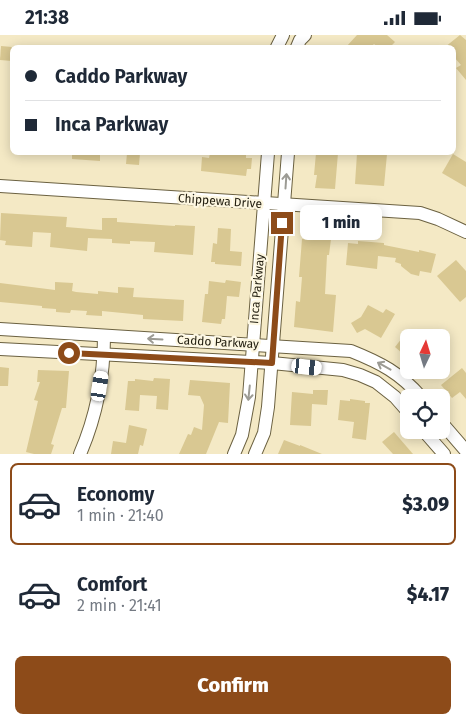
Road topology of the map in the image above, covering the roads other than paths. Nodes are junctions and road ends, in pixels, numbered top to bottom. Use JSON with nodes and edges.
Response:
{"nodes":[{"id":1,"x":268,"y":155,"type":"edge"},
{"id":2,"x":288,"y":155,"type":"edge"},
{"id":3,"x":0,"y":186,"type":"edge"},
{"id":4,"x":264,"y":204,"type":"junction"},
{"id":5,"x":284,"y":205,"type":"junction"},
{"id":6,"x":466,"y":232,"type":"edge"},
{"id":7,"x":0,"y":329,"type":"edge"},
{"id":8,"x":104,"y":336,"type":"junction"},
{"id":9,"x":252,"y":344,"type":"junction"},
{"id":10,"x":273,"y":346,"type":"junction"},
{"id":11,"x":0,"y":349,"type":"edge"},
{"id":12,"x":104,"y":356,"type":"junction"},
{"id":13,"x":252,"y":362,"type":"junction"},
{"id":14,"x":272,"y":363,"type":"junction"},
{"id":15,"x":413,"y":389,"type":"edge"},
{"id":16,"x":400,"y":403,"type":"edge"},
{"id":17,"x":450,"y":432,"type":"edge"},
{"id":18,"x":431,"y":439,"type":"edge"},
{"id":19,"x":466,"y":451,"type":"edge"},
{"id":20,"x":80,"y":454,"type":"edge"},
{"id":21,"x":234,"y":454,"type":"edge"},
{"id":22,"x":255,"y":454,"type":"edge"},
{"id":23,"x":444,"y":454,"type":"edge"}],
"edges":[{"from":1,"to":4,"type":"street","name":"Inca Parkway"},
{"from":5,"to":2,"type":"street","name":"Inca Parkway","one_way":true},
{"from":3,"to":4,"type":"street","name":"Chippewa Drive"},
{"from":4,"to":5,"type":"street","name":"Chippewa Drive"},
{"from":4,"to":9,"type":"street","name":"Inca Parkway"},
{"from":5,"to":6,"type":"street","name":"Chippewa Drive"},
{"from":5,"to":10,"type":"street","name":"Inca Parkway"},
{"from":7,"to":8,"type":"street","name":"Caddo Parkway"},
{"from":9,"to":8,"type":"street","name":"Caddo Parkway","one_way":true},
{"from":8,"to":12,"type":"street"},
{"from":9,"to":10,"type":"street","name":"Caddo Parkway"},
{"from":9,"to":13,"type":"street","name":"Inca Parkway"},
{"from":10,"to":14,"type":"street","name":"Inca Parkway"},
{"from":15,"to":10,"type":"street","name":"Caddo Parkway","one_way":true},
{"from":11,"to":12,"type":"street","name":"Caddo Parkway"},
{"from":12,"to":13,"type":"street","name":"Caddo Parkway"},
{"from":12,"to":20,"type":"street"},
{"from":13,"to":14,"type":"street","name":"Caddo Parkway"},
{"from":13,"to":21,"type":"street","name":"Inca Parkway","one_way":true},
{"from":14,"to":16,"type":"street","name":"Caddo Parkway"},
{"from":14,"to":22,"type":"street","name":"Inca Parkway"},
{"from":17,"to":19,"type":"street"},
{"from":18,"to":23,"type":"street"}]}
